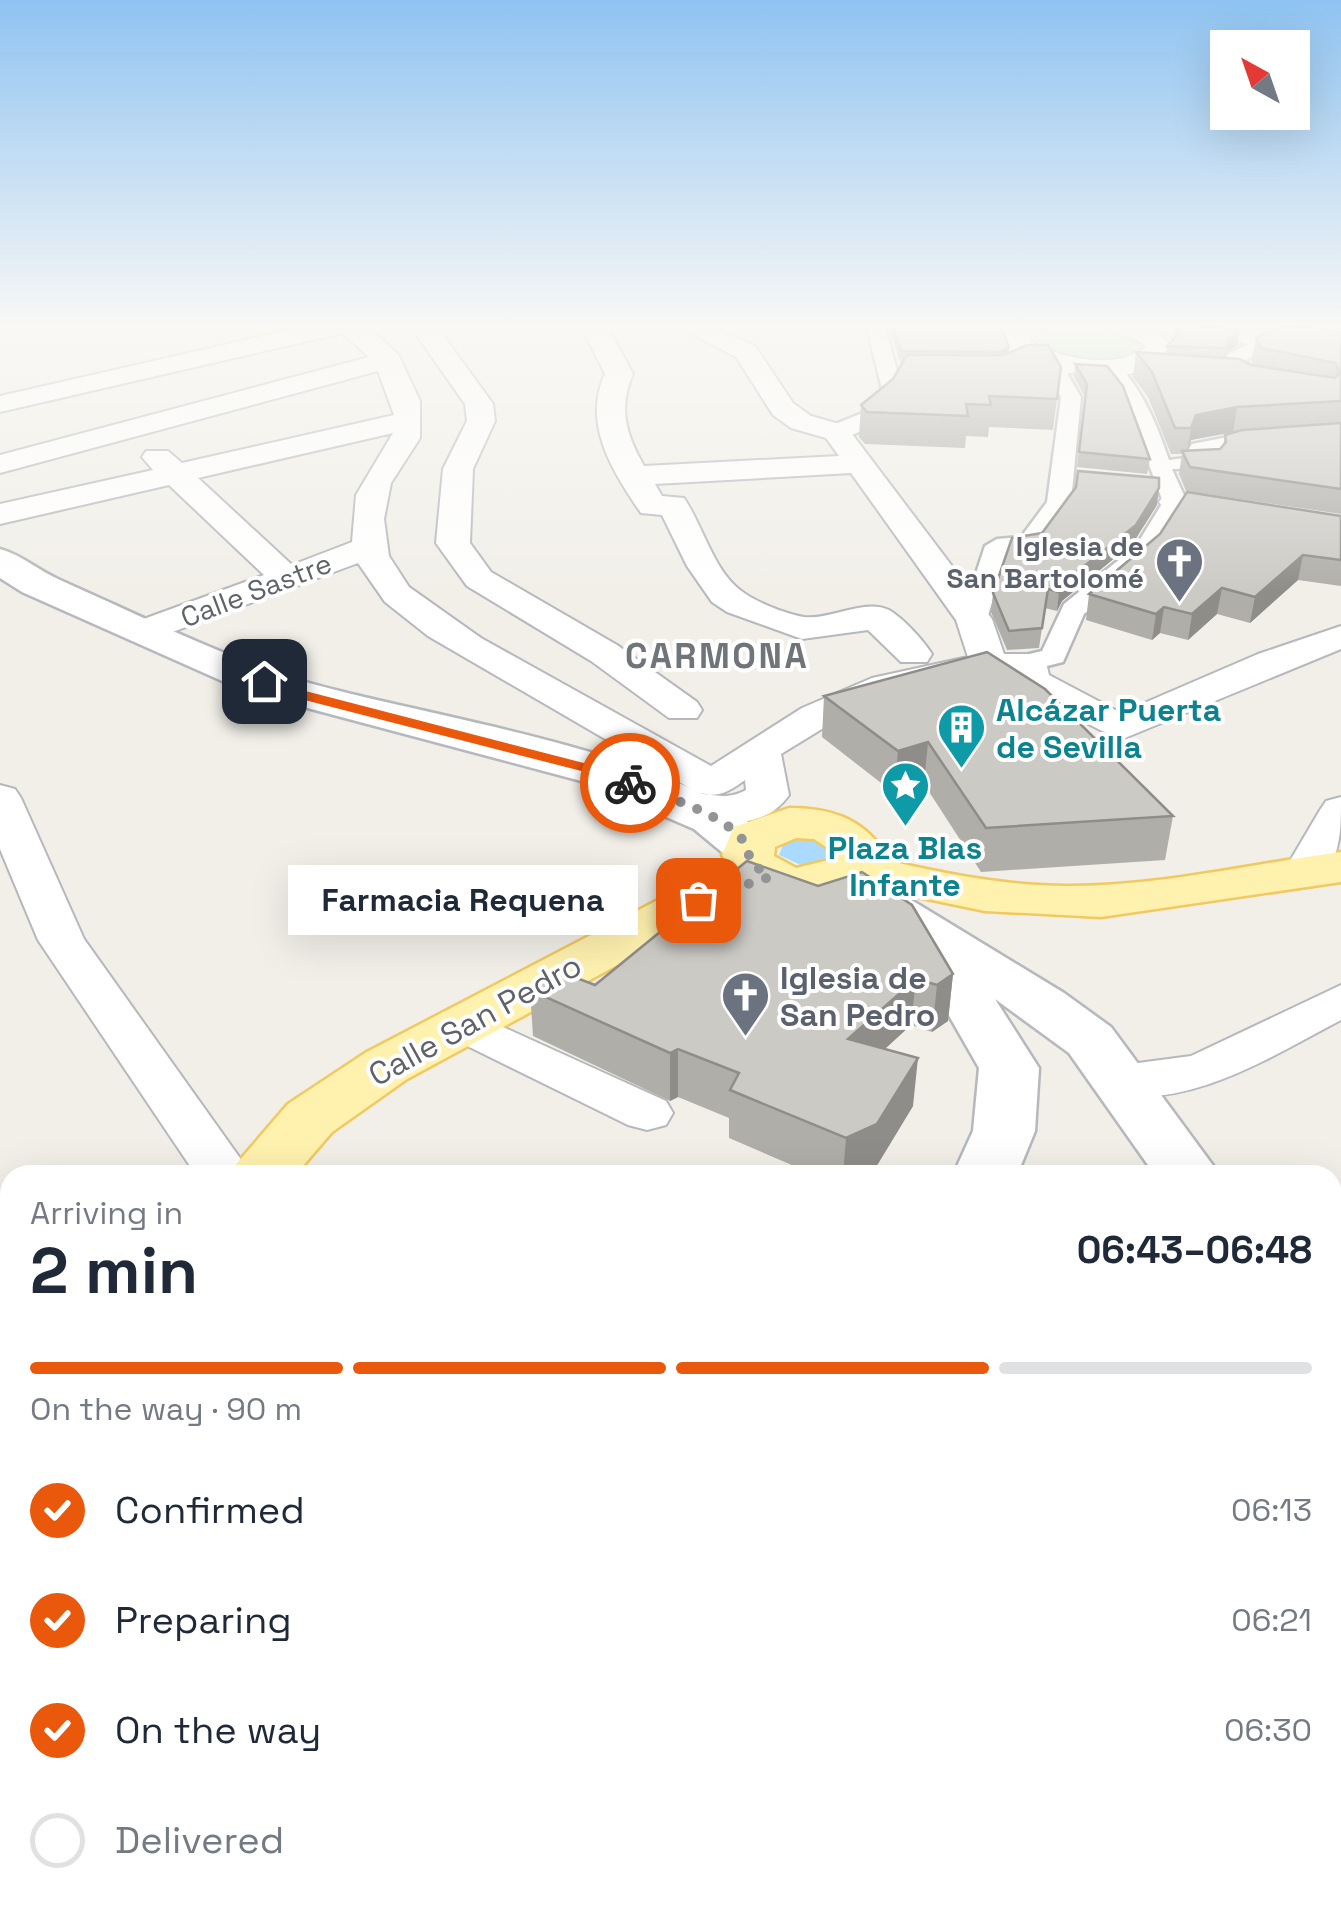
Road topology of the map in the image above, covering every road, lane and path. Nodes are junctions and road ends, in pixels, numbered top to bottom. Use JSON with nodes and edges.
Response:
{"nodes":[{"id":1,"x":188,"y":413,"type":"edge"},
{"id":2,"x":419,"y":413,"type":"edge"},
{"id":3,"x":454,"y":413,"type":"edge"},
{"id":4,"x":481,"y":413,"type":"edge"},
{"id":5,"x":611,"y":413,"type":"edge"},
{"id":6,"x":789,"y":413,"type":"edge"},
{"id":7,"x":874,"y":413,"type":"edge"},
{"id":8,"x":1070,"y":413,"type":"edge"},
{"id":9,"x":1141,"y":413,"type":"edge"},
{"id":10,"x":425,"y":423,"type":"junction"},
{"id":11,"x":124,"y":431,"type":"junction"},
{"id":12,"x":836,"y":432,"type":"junction"},
{"id":13,"x":1341,"y":436,"type":"edge"},
{"id":14,"x":0,"y":464,"type":"edge"},
{"id":15,"x":858,"y":464,"type":"junction"},
{"id":16,"x":176,"y":472,"type":"junction"},
{"id":17,"x":635,"y":476,"type":"junction"},
{"id":18,"x":1132,"y":483,"type":"edge"},
{"id":19,"x":1168,"y":484,"type":"junction"},
{"id":20,"x":0,"y":514,"type":"edge"},
{"id":21,"x":1341,"y":528,"type":"edge"},
{"id":22,"x":368,"y":548,"type":"junction"},
{"id":23,"x":0,"y":561,"type":"edge"},
{"id":24,"x":286,"y":577,"type":"junction"},
{"id":25,"x":974,"y":618,"type":"junction"},
{"id":26,"x":143,"y":632,"type":"junction"},
{"id":27,"x":1335,"y":642,"type":"edge"},
{"id":28,"x":914,"y":654,"type":"dead end"},
{"id":29,"x":1031,"y":662,"type":"junction"},
{"id":30,"x":979,"y":672,"type":"junction"},
{"id":31,"x":683,"y":710,"type":"dead end"},
{"id":32,"x":760,"y":750,"type":"junction"},
{"id":33,"x":602,"y":772,"type":"junction"},
{"id":34,"x":713,"y":784,"type":"junction"},
{"id":35,"x":0,"y":798,"type":"edge"},
{"id":36,"x":668,"y":798,"type":"junction"},
{"id":37,"x":786,"y":809,"type":"junction"},
{"id":38,"x":1341,"y":810,"type":"edge"},
{"id":39,"x":758,"y":862,"type":"junction"},
{"id":40,"x":1324,"y":869,"type":"edge"},
{"id":41,"x":845,"y":873,"type":"junction"},
{"id":42,"x":928,"y":935,"type":"junction"},
{"id":43,"x":1341,"y":1000,"type":"edge"},
{"id":44,"x":462,"y":1023,"type":"junction"},
{"id":45,"x":1118,"y":1080,"type":"junction"},
{"id":46,"x":647,"y":1113,"type":"dead end"},
{"id":47,"x":217,"y":1165,"type":"edge"},
{"id":48,"x":269,"y":1165,"type":"edge"},
{"id":49,"x":990,"y":1165,"type":"edge"},
{"id":50,"x":1181,"y":1165,"type":"edge"}],
"edges":[{"from":1,"to":11,"type":"street"},
{"from":2,"to":10,"type":"street"},
{"from":3,"to":10,"type":"street"},
{"from":4,"to":31,"type":"street"},
{"from":5,"to":17,"type":"street"},
{"from":6,"to":12,"type":"street"},
{"from":7,"to":12,"type":"street"},
{"from":8,"to":25,"type":"street"},
{"from":9,"to":19,"type":"street"},
{"from":10,"to":16,"type":"street"},
{"from":10,"to":22,"type":"street"},
{"from":11,"to":14,"type":"street"},
{"from":11,"to":16,"type":"street"},
{"from":12,"to":15,"type":"street"},
{"from":13,"to":19,"type":"street"},
{"from":15,"to":17,"type":"street"},
{"from":15,"to":25,"type":"street"},
{"from":16,"to":20,"type":"street"},
{"from":16,"to":24,"type":"street"},
{"from":17,"to":28,"type":"street"},
{"from":18,"to":19,"type":"street"},
{"from":19,"to":21,"type":"street"},
{"from":19,"to":29,"type":"street"},
{"from":22,"to":24,"type":"street","name":"Calle Sastre"},
{"from":22,"to":34,"type":"street"},
{"from":23,"to":26,"type":"street"},
{"from":24,"to":26,"type":"street","name":"Calle Sastre"},
{"from":25,"to":30,"type":"street"},
{"from":26,"to":33,"type":"street"},
{"from":27,"to":29,"type":"street"},
{"from":29,"to":30,"type":"street"},
{"from":30,"to":32,"type":"street"},
{"from":32,"to":34,"type":"street"},
{"from":32,"to":37,"type":"street"},
{"from":33,"to":34,"type":"street"},
{"from":33,"to":36,"type":"street"},
{"from":34,"to":37,"type":"street"},
{"from":35,"to":47,"type":"street"},
{"from":36,"to":37,"type":"street"},
{"from":36,"to":39,"type":"street"},
{"from":37,"to":39,"type":"main road"},
{"from":37,"to":41,"type":"main road"},
{"from":38,"to":40,"type":"street"},
{"from":39,"to":41,"type":"main road"},
{"from":39,"to":44,"type":"main road","name":"Calle San Pedro"},
{"from":40,"to":41,"type":"main road"},
{"from":41,"to":42,"type":"street"},
{"from":42,"to":45,"type":"street"},
{"from":42,"to":49,"type":"street"},
{"from":43,"to":45,"type":"street"},
{"from":44,"to":46,"type":"street"},
{"from":44,"to":48,"type":"main road","name":"Calle San Pedro"},
{"from":45,"to":50,"type":"street"}]}
